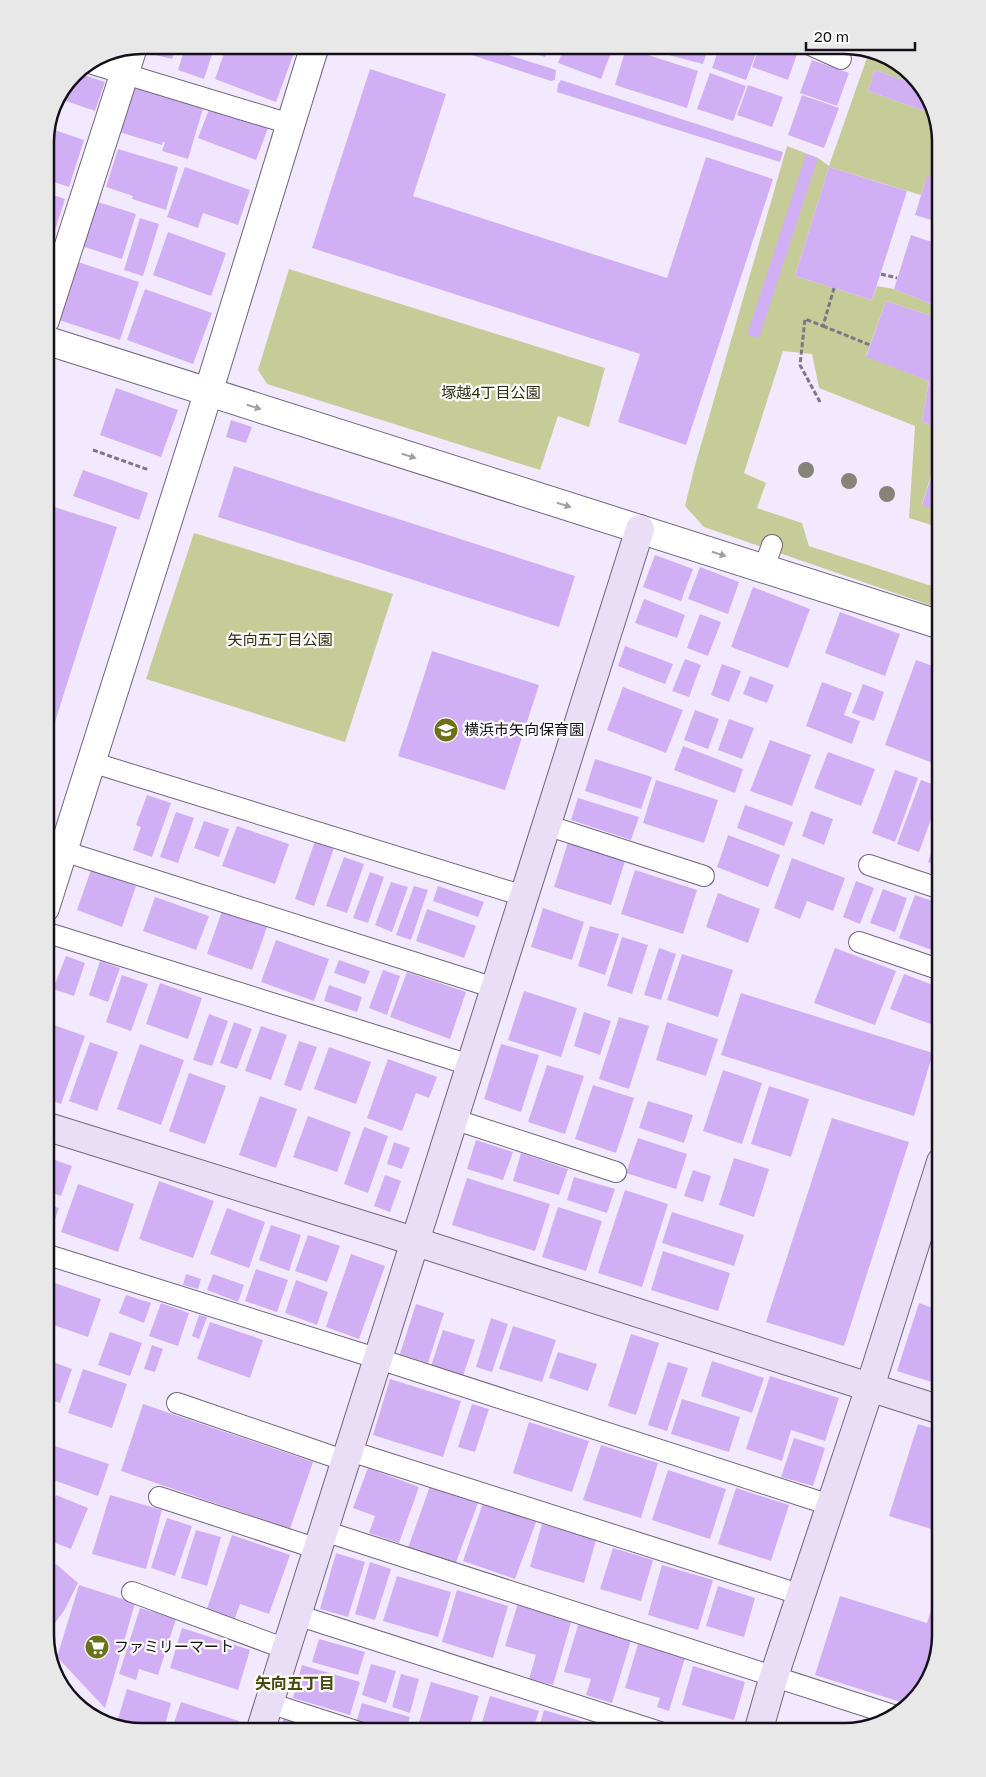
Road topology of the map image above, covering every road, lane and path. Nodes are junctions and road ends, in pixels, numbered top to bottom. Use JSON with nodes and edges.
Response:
{"nodes":[{"id":1,"x":130,"y":54,"type":"edge"},
{"id":2,"x":312,"y":54,"type":"edge"},
{"id":3,"x":830,"y":54,"type":"edge"},
{"id":4,"x":841,"y":59,"type":"dead end"},
{"id":5,"x":98,"y":66,"type":"edge"},
{"id":6,"x":124,"y":73,"type":"junction"},
{"id":7,"x":290,"y":124,"type":"junction"},
{"id":8,"x":881,"y":274,"type":"dead end"},
{"id":9,"x":897,"y":278,"type":"dead end"},
{"id":10,"x":834,"y":288,"type":"dead end"},
{"id":11,"x":54,"y":292,"type":"edge"},
{"id":12,"x":823,"y":326,"type":"junction"},
{"id":13,"x":54,"y":343,"type":"edge"},
{"id":14,"x":870,"y":345,"type":"dead end"},
{"id":15,"x":208,"y":392,"type":"junction"},
{"id":16,"x":820,"y":402,"type":"dead end"},
{"id":17,"x":93,"y":450,"type":"dead end"},
{"id":18,"x":180,"y":480,"type":"junction"},
{"id":19,"x":640,"y":529,"type":"junction"},
{"id":20,"x":932,"y":621,"type":"edge"},
{"id":21,"x":91,"y":762,"type":"junction"},
{"id":22,"x":546,"y":825,"type":"junction"},
{"id":23,"x":63,"y":851,"type":"junction"},
{"id":24,"x":869,"y":865,"type":"dead end"},
{"id":25,"x":704,"y":876,"type":"dead end"},
{"id":26,"x":54,"y":880,"type":"edge"},
{"id":27,"x":932,"y":885,"type":"edge"},
{"id":28,"x":524,"y":896,"type":"junction"},
{"id":29,"x":54,"y":935,"type":"edge"},
{"id":30,"x":859,"y":942,"type":"dead end"},
{"id":31,"x":932,"y":967,"type":"edge"},
{"id":32,"x":495,"y":988,"type":"junction"},
{"id":33,"x":470,"y":1065,"type":"junction"},
{"id":34,"x":453,"y":1119,"type":"junction"},
{"id":35,"x":54,"y":1129,"type":"edge"},
{"id":36,"x":616,"y":1172,"type":"dead end"},
{"id":37,"x":932,"y":1191,"type":"edge"},
{"id":38,"x":416,"y":1242,"type":"junction"},
{"id":39,"x":54,"y":1257,"type":"edge"},
{"id":40,"x":379,"y":1359,"type":"junction"},
{"id":41,"x":870,"y":1387,"type":"junction"},
{"id":42,"x":177,"y":1403,"type":"dead end"},
{"id":43,"x":932,"y":1407,"type":"edge"},
{"id":44,"x":348,"y":1456,"type":"junction"},
{"id":45,"x":159,"y":1497,"type":"dead end"},
{"id":46,"x":830,"y":1506,"type":"junction"},
{"id":47,"x":321,"y":1540,"type":"junction"},
{"id":48,"x":132,"y":1592,"type":"dead end"},
{"id":49,"x":802,"y":1594,"type":"junction"},
{"id":50,"x":297,"y":1616,"type":"junction"},
{"id":51,"x":286,"y":1649,"type":"junction"},
{"id":52,"x":774,"y":1676,"type":"junction"},
{"id":53,"x":269,"y":1703,"type":"junction"},
{"id":54,"x":885,"y":1713,"type":"edge"},
{"id":55,"x":263,"y":1723,"type":"edge"},
{"id":56,"x":331,"y":1723,"type":"edge"},
{"id":57,"x":632,"y":1723,"type":"edge"},
{"id":58,"x":761,"y":1723,"type":"edge"}],
"edges":[{"from":1,"to":6,"type":"street"},
{"from":2,"to":7,"type":"street"},
{"from":3,"to":4,"type":"lane"},
{"from":5,"to":6,"type":"lane"},
{"from":6,"to":7,"type":"lane"},
{"from":6,"to":11,"type":"street"},
{"from":7,"to":15,"type":"street"},
{"from":8,"to":9,"type":"path"},
{"from":10,"to":12,"type":"path"},
{"from":12,"to":14,"type":"path"},
{"from":12,"to":16,"type":"path"},
{"from":13,"to":15,"type":"street"},
{"from":15,"to":18,"type":"street"},
{"from":15,"to":19,"type":"street","one_way":true},
{"from":17,"to":18,"type":"path"},
{"from":18,"to":21,"type":"street"},
{"from":19,"to":20,"type":"street","one_way":true},
{"from":19,"to":22,"type":"street"},
{"from":21,"to":23,"type":"street"},
{"from":21,"to":28,"type":"lane"},
{"from":22,"to":25,"type":"lane"},
{"from":22,"to":28,"type":"street"},
{"from":23,"to":26,"type":"street"},
{"from":23,"to":32,"type":"lane"},
{"from":24,"to":27,"type":"lane"},
{"from":28,"to":32,"type":"street"},
{"from":29,"to":33,"type":"lane"},
{"from":30,"to":31,"type":"lane"},
{"from":32,"to":33,"type":"street"},
{"from":33,"to":34,"type":"street"},
{"from":34,"to":36,"type":"lane"},
{"from":34,"to":38,"type":"street"},
{"from":35,"to":38,"type":"street"},
{"from":37,"to":41,"type":"street"},
{"from":38,"to":40,"type":"street"},
{"from":38,"to":41,"type":"street"},
{"from":39,"to":40,"type":"lane"},
{"from":40,"to":44,"type":"street"},
{"from":40,"to":46,"type":"lane"},
{"from":41,"to":43,"type":"street"},
{"from":41,"to":46,"type":"street"},
{"from":42,"to":44,"type":"lane"},
{"from":44,"to":47,"type":"street"},
{"from":44,"to":49,"type":"lane"},
{"from":45,"to":47,"type":"lane"},
{"from":46,"to":49,"type":"street"},
{"from":47,"to":50,"type":"street"},
{"from":47,"to":52,"type":"lane"},
{"from":48,"to":51,"type":"lane"},
{"from":49,"to":52,"type":"street"},
{"from":50,"to":51,"type":"street"},
{"from":50,"to":57,"type":"lane"},
{"from":51,"to":53,"type":"street"},
{"from":52,"to":54,"type":"lane"},
{"from":52,"to":58,"type":"street"},
{"from":53,"to":55,"type":"street"},
{"from":53,"to":56,"type":"lane"}]}
